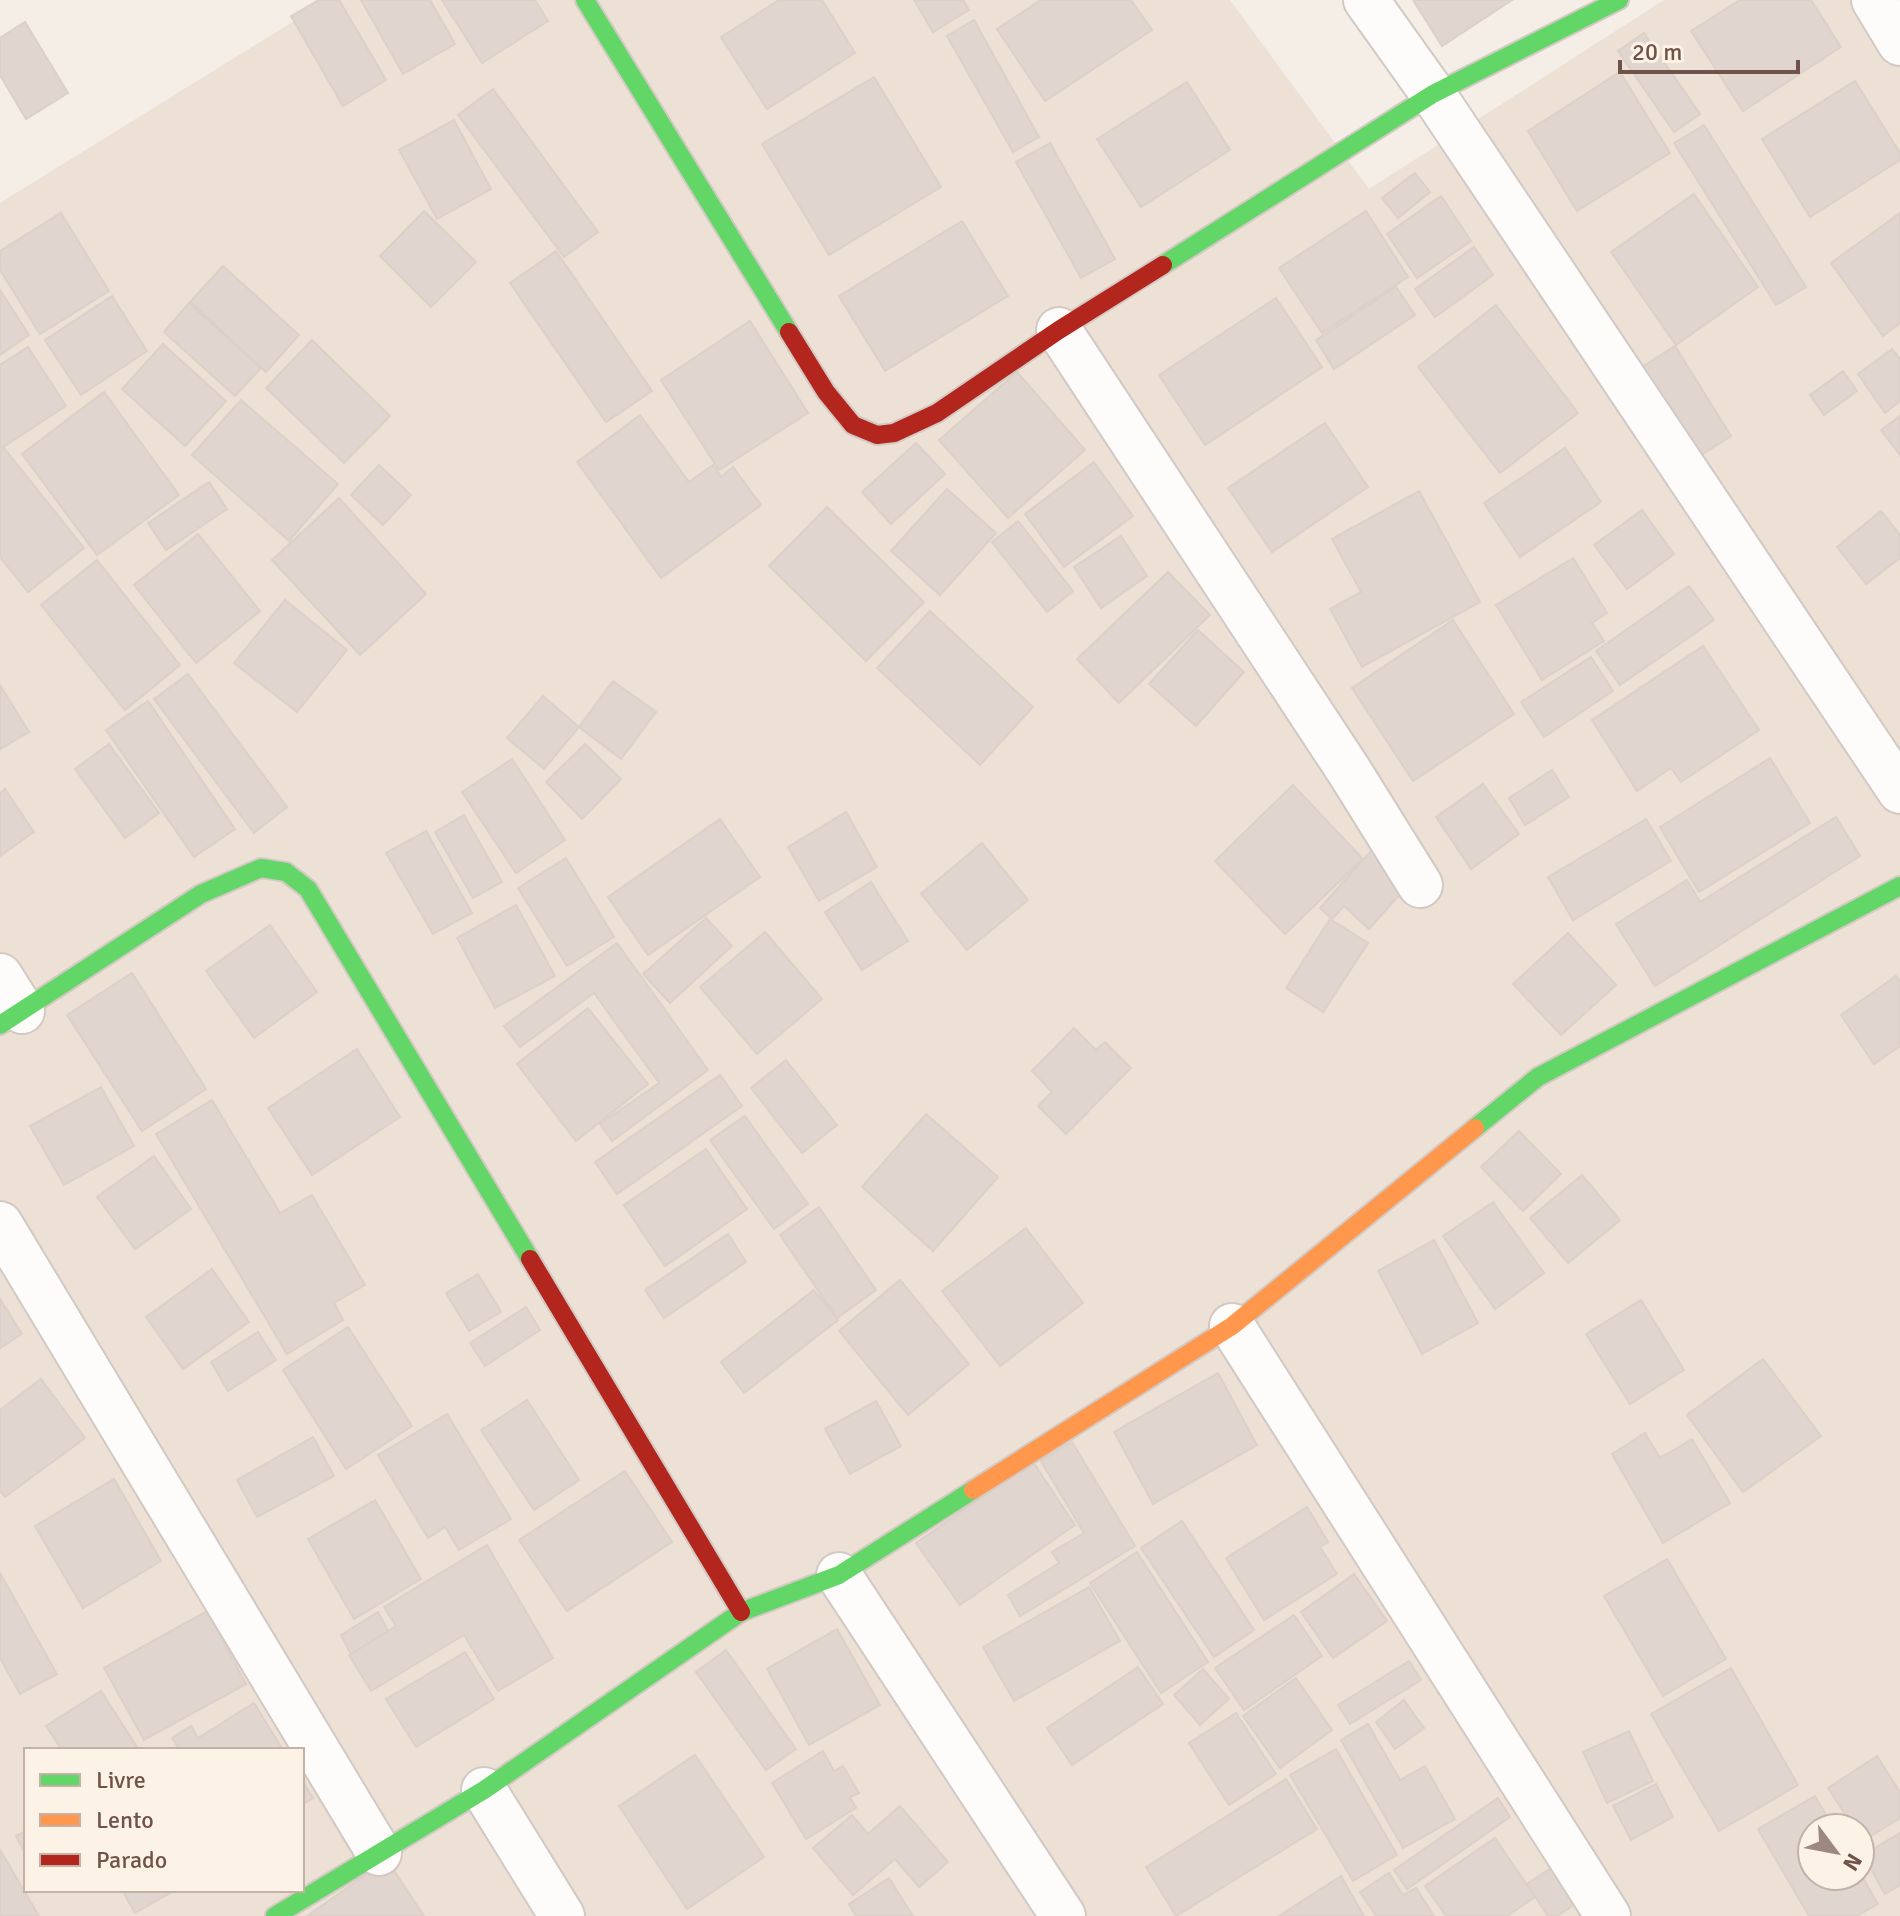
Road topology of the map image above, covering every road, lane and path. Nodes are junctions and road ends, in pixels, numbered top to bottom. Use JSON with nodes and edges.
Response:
{"nodes":[{"id":1,"x":585,"y":0,"type":"edge"},
{"id":2,"x":1366,"y":0,"type":"edge"},
{"id":3,"x":1619,"y":0,"type":"edge"},
{"id":4,"x":1874,"y":0,"type":"edge"},
{"id":5,"x":1900,"y":43,"type":"edge"},
{"id":6,"x":1433,"y":94,"type":"junction"},
{"id":7,"x":1059,"y":330,"type":"junction"},
{"id":8,"x":1900,"y":791,"type":"edge"},
{"id":9,"x":1420,"y":885,"type":"dead end"},
{"id":10,"x":1900,"y":886,"type":"edge"},
{"id":11,"x":7,"y":1004,"type":"edge"},
{"id":12,"x":0,"y":1224,"type":"edge"},
{"id":13,"x":1232,"y":1326,"type":"junction"},
{"id":14,"x":839,"y":1575,"type":"junction"},
{"id":15,"x":741,"y":1612,"type":"junction"},
{"id":16,"x":484,"y":1790,"type":"junction"},
{"id":17,"x":379,"y":1853,"type":"junction"},
{"id":18,"x":275,"y":1916,"type":"edge"},
{"id":19,"x":562,"y":1916,"type":"edge"},
{"id":20,"x":1063,"y":1916,"type":"edge"},
{"id":21,"x":1608,"y":1916,"type":"edge"}],
"edges":[{"from":1,"to":7,"type":"street"},
{"from":2,"to":6,"type":"street"},
{"from":3,"to":6,"type":"street"},
{"from":4,"to":5,"type":"street"},
{"from":6,"to":7,"type":"street"},
{"from":6,"to":8,"type":"street"},
{"from":7,"to":9,"type":"street"},
{"from":10,"to":13,"type":"street"},
{"from":11,"to":15,"type":"street"},
{"from":12,"to":17,"type":"street"},
{"from":13,"to":14,"type":"street"},
{"from":13,"to":21,"type":"street"},
{"from":14,"to":15,"type":"street"},
{"from":14,"to":20,"type":"street"},
{"from":15,"to":16,"type":"street"},
{"from":16,"to":17,"type":"street"},
{"from":16,"to":19,"type":"street"},
{"from":17,"to":18,"type":"street"}]}
